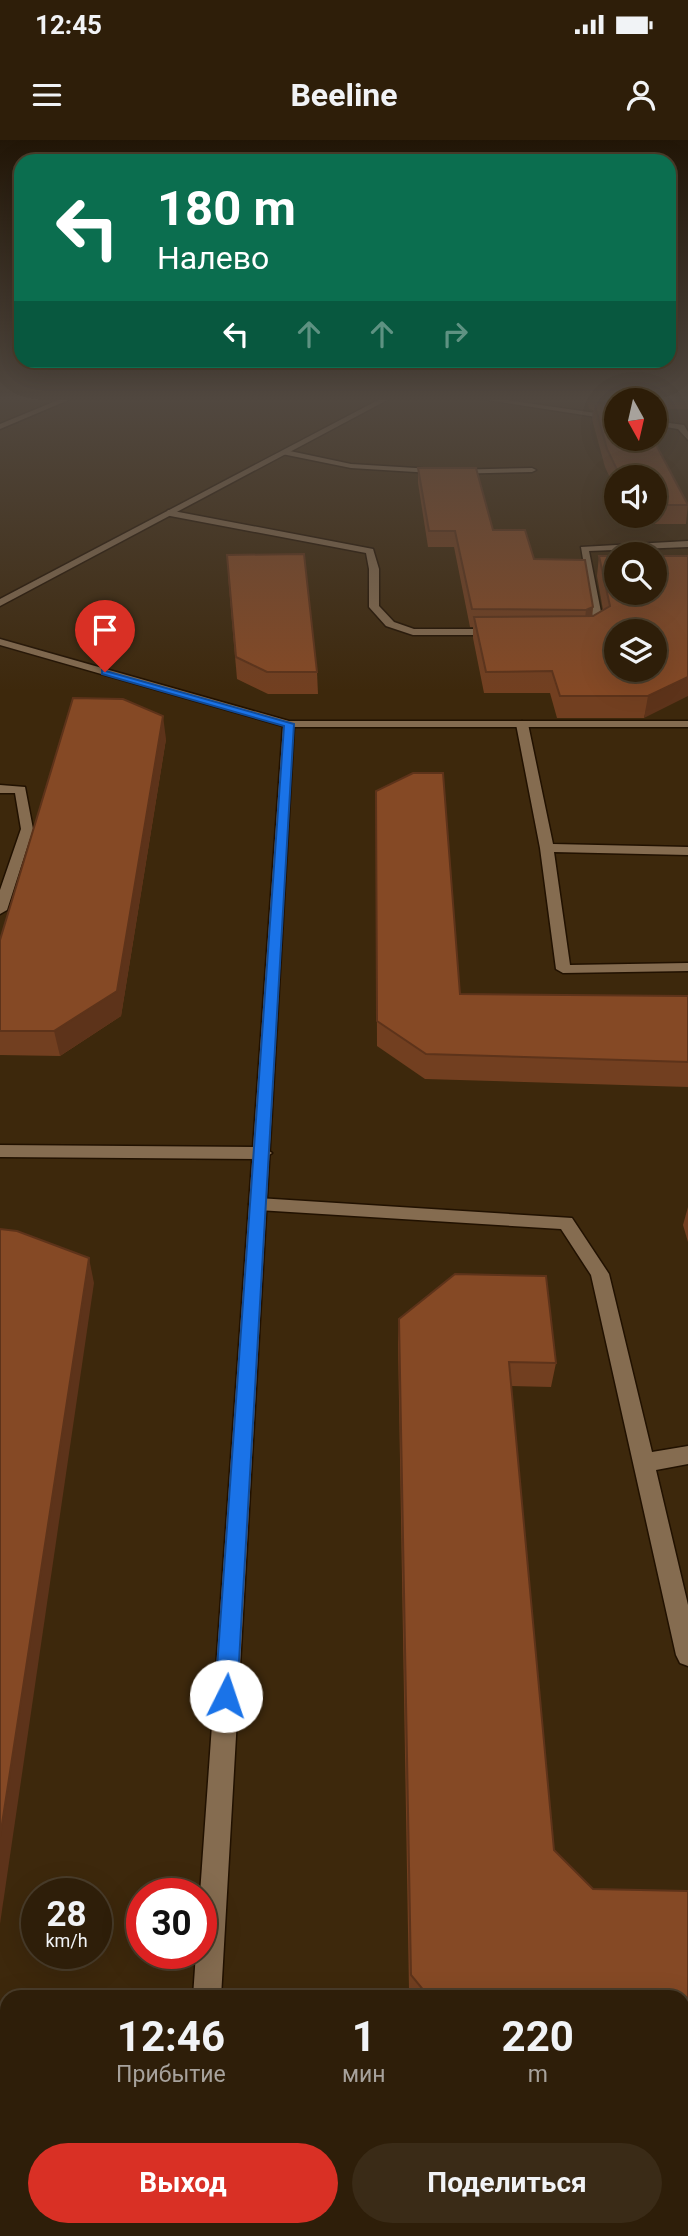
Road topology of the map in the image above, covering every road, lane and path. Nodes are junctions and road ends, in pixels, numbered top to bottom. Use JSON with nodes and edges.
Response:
{"nodes":[{"id":1,"x":202,"y":496,"type":"edge"},
{"id":2,"x":169,"y":513,"type":"junction"},
{"id":3,"x":688,"y":544,"type":"edge"},
{"id":4,"x":0,"y":603,"type":"edge"},
{"id":5,"x":505,"y":632,"type":"edge"},
{"id":6,"x":585,"y":632,"type":"edge"},
{"id":7,"x":0,"y":642,"type":"edge"},
{"id":8,"x":289,"y":724,"type":"junction"},
{"id":9,"x":522,"y":724,"type":"junction"},
{"id":10,"x":688,"y":724,"type":"edge"},
{"id":11,"x":0,"y":789,"type":"edge"},
{"id":12,"x":547,"y":848,"type":"junction"},
{"id":13,"x":688,"y":851,"type":"edge"},
{"id":14,"x":0,"y":910,"type":"edge"},
{"id":15,"x":688,"y":967,"type":"edge"},
{"id":16,"x":0,"y":1152,"type":"edge"},
{"id":17,"x":263,"y":1153,"type":"junction"},
{"id":18,"x":258,"y":1204,"type":"junction"},
{"id":19,"x":688,"y":1455,"type":"edge"},
{"id":20,"x":643,"y":1463,"type":"junction"},
{"id":21,"x":688,"y":1655,"type":"edge"},
{"id":22,"x":207,"y":1990,"type":"edge"}],
"edges":[{"from":1,"to":2,"type":"street"},
{"from":2,"to":4,"type":"street"},
{"from":2,"to":5,"type":"street"},
{"from":3,"to":6,"type":"street"},
{"from":7,"to":8,"type":"street"},
{"from":8,"to":9,"type":"street"},
{"from":8,"to":17,"type":"street"},
{"from":9,"to":10,"type":"street"},
{"from":9,"to":12,"type":"street"},
{"from":11,"to":14,"type":"street"},
{"from":12,"to":13,"type":"street"},
{"from":12,"to":15,"type":"street"},
{"from":16,"to":17,"type":"street"},
{"from":17,"to":18,"type":"street"},
{"from":18,"to":20,"type":"street"},
{"from":18,"to":22,"type":"street"},
{"from":19,"to":20,"type":"street"},
{"from":20,"to":21,"type":"street"}]}
